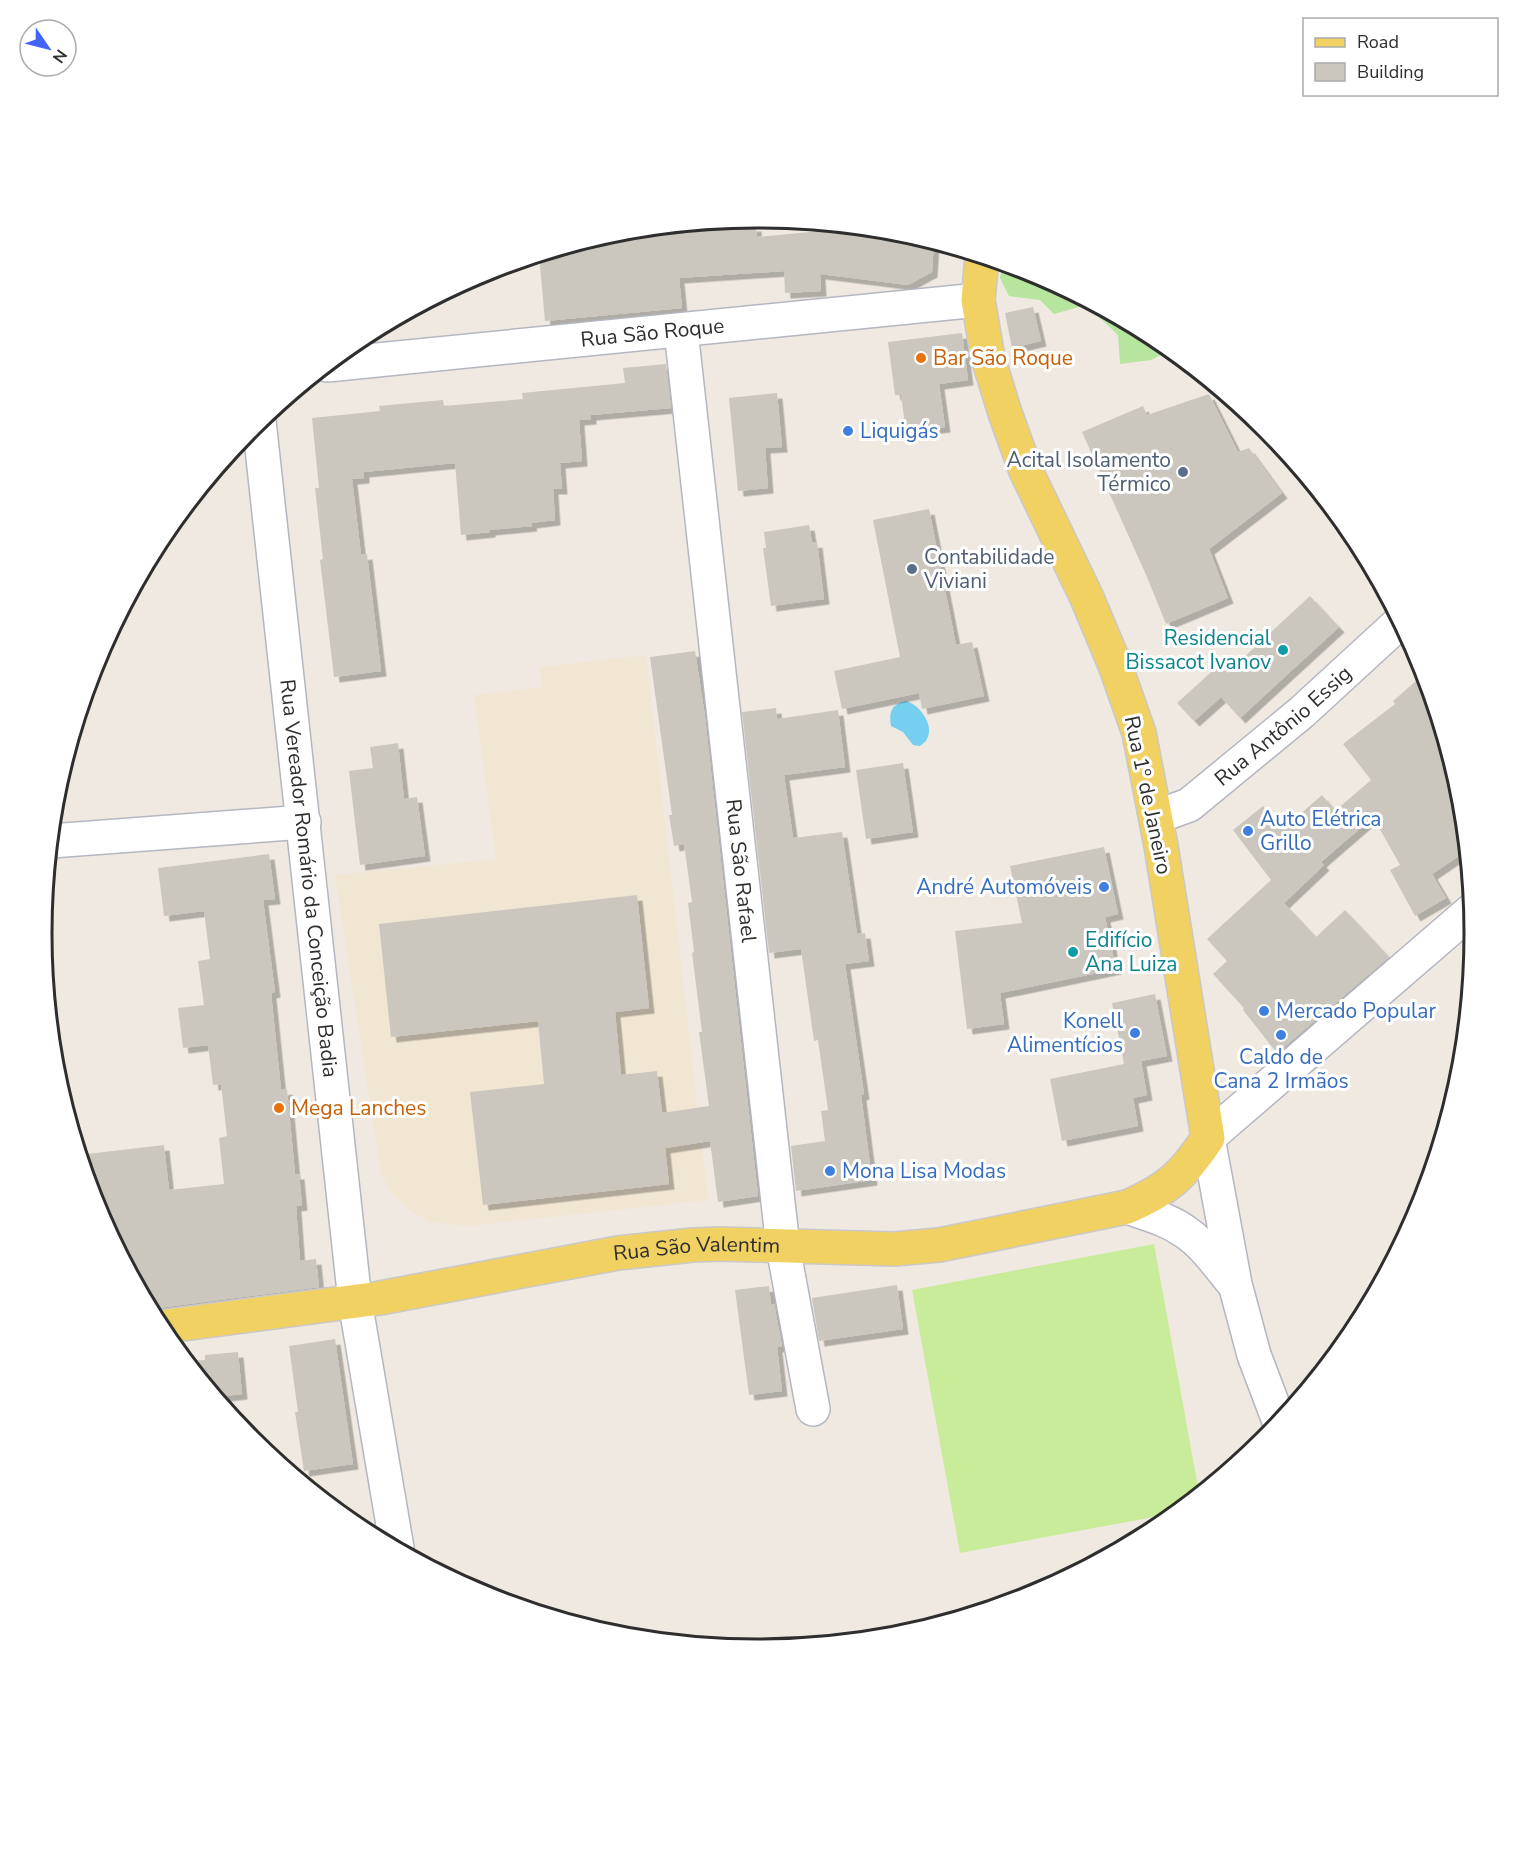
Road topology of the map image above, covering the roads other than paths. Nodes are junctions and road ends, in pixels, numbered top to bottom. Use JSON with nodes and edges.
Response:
{"nodes":[{"id":1,"x":981,"y":264,"type":"edge"},
{"id":2,"x":978,"y":300,"type":"junction"},
{"id":3,"x":681,"y":331,"type":"junction"},
{"id":4,"x":344,"y":363,"type":"edge"},
{"id":5,"x":260,"y":434,"type":"edge"},
{"id":6,"x":1394,"y":628,"type":"edge"},
{"id":7,"x":1156,"y":816,"type":"junction"},
{"id":8,"x":304,"y":822,"type":"junction"},
{"id":9,"x":59,"y":840,"type":"edge"},
{"id":10,"x":1463,"y":918,"type":"edge"},
{"id":11,"x":1208,"y":1138,"type":"junction"},
{"id":12,"x":1127,"y":1207,"type":"junction"},
{"id":13,"x":783,"y":1247,"type":"junction"},
{"id":14,"x":1234,"y":1284,"type":"junction"},
{"id":15,"x":356,"y":1301,"type":"junction"},
{"id":16,"x":171,"y":1325,"type":"edge"},
{"id":17,"x":813,"y":1409,"type":"dead end"},
{"id":18,"x":1276,"y":1412,"type":"edge"},
{"id":19,"x":395,"y":1538,"type":"edge"}],
"edges":[{"from":1,"to":2,"type":"main road","name":"Rua 1º de Janeiro"},
{"from":2,"to":3,"type":"street","name":"Rua São Roque"},
{"from":2,"to":7,"type":"main road","name":"Rua 1º de Janeiro"},
{"from":3,"to":4,"type":"street","name":"Rua São Roque"},
{"from":3,"to":13,"type":"street","name":"Rua São Rafael"},
{"from":5,"to":8,"type":"street","name":"Rua Vereador Romário da Conceição Badia"},
{"from":6,"to":7,"type":"street","name":"Rua Antônio Essig"},
{"from":7,"to":11,"type":"main road","name":"Rua 1º de Janeiro"},
{"from":8,"to":9,"type":"street"},
{"from":8,"to":15,"type":"street","name":"Rua Vereador Romário da Conceição Badia"},
{"from":10,"to":11,"type":"street"},
{"from":11,"to":12,"type":"main road","name":"Rua São Valentim"},
{"from":11,"to":14,"type":"street","name":"Rua 1º de Janeiro"},
{"from":12,"to":13,"type":"main road","name":"Rua São Valentim"},
{"from":12,"to":14,"type":"street","name":"Rua 1º de Janeiro"},
{"from":13,"to":15,"type":"main road","name":"Rua São Valentim"},
{"from":13,"to":17,"type":"street","name":"Rua São Rafael"},
{"from":14,"to":18,"type":"street","name":"Rua 1º de Janeiro"},
{"from":15,"to":16,"type":"main road","name":"Rua São Valentim"},
{"from":15,"to":19,"type":"street","name":"Rua Vereador Romário da Conceição Badia"}]}
